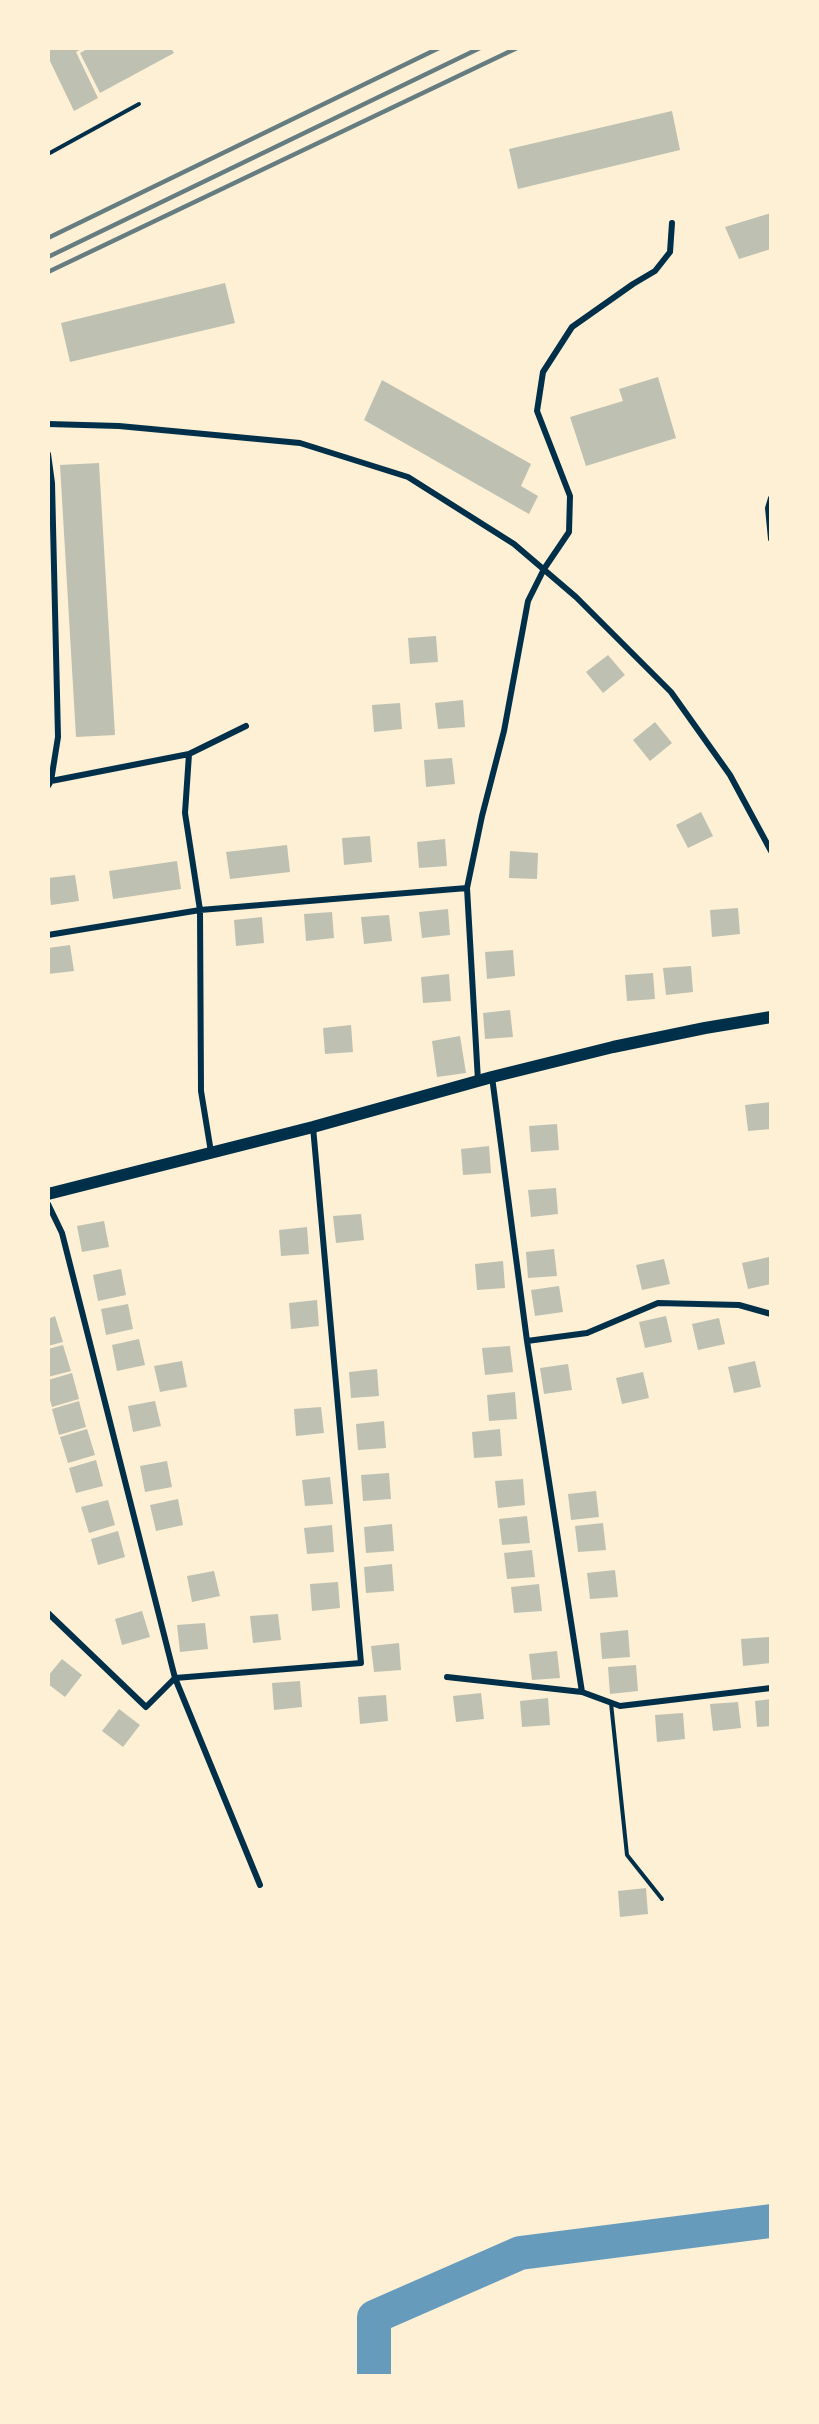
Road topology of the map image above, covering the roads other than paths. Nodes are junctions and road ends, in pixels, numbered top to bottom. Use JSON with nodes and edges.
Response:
{"nodes":[{"id":1,"x":139,"y":104,"type":"dead end"},
{"id":2,"x":48,"y":154,"type":"edge"},
{"id":3,"x":672,"y":223,"type":"dead end"},
{"id":4,"x":48,"y":424,"type":"edge"},
{"id":5,"x":48,"y":454,"type":"edge"},
{"id":6,"x":771,"y":498,"type":"edge"},
{"id":7,"x":771,"y":539,"type":"edge"},
{"id":8,"x":544,"y":569,"type":"junction"},
{"id":9,"x":246,"y":726,"type":"dead end"},
{"id":10,"x":189,"y":754,"type":"junction"},
{"id":11,"x":50,"y":783,"type":"edge"},
{"id":12,"x":771,"y":851,"type":"edge"},
{"id":13,"x":467,"y":888,"type":"junction"},
{"id":14,"x":200,"y":910,"type":"junction"},
{"id":15,"x":48,"y":934,"type":"edge"},
{"id":16,"x":771,"y":1017,"type":"edge"},
{"id":17,"x":492,"y":1077,"type":"junction"},
{"id":18,"x":478,"y":1082,"type":"junction"},
{"id":19,"x":313,"y":1127,"type":"junction"},
{"id":20,"x":211,"y":1152,"type":"junction"},
{"id":21,"x":48,"y":1194,"type":"edge"},
{"id":22,"x":48,"y":1204,"type":"edge"},
{"id":23,"x":771,"y":1314,"type":"edge"},
{"id":24,"x":527,"y":1341,"type":"junction"},
{"id":25,"x":48,"y":1613,"type":"edge"},
{"id":26,"x":447,"y":1677,"type":"dead end"},
{"id":27,"x":175,"y":1678,"type":"junction"},
{"id":28,"x":771,"y":1688,"type":"edge"},
{"id":29,"x":582,"y":1692,"type":"junction"},
{"id":30,"x":611,"y":1702,"type":"junction"},
{"id":31,"x":261,"y":1885,"type":"dead end"},
{"id":32,"x":662,"y":1899,"type":"dead end"}],
"edges":[{"from":1,"to":2,"type":"lane"},
{"from":3,"to":8,"type":"street"},
{"from":4,"to":8,"type":"street"},
{"from":5,"to":11,"type":"street"},
{"from":6,"to":7,"type":"street"},
{"from":8,"to":12,"type":"street"},
{"from":8,"to":13,"type":"street"},
{"from":9,"to":10,"type":"street"},
{"from":10,"to":11,"type":"street"},
{"from":10,"to":14,"type":"street"},
{"from":13,"to":14,"type":"street"},
{"from":13,"to":18,"type":"street"},
{"from":14,"to":15,"type":"street"},
{"from":14,"to":20,"type":"street"},
{"from":16,"to":17,"type":"main road"},
{"from":17,"to":18,"type":"main road"},
{"from":17,"to":24,"type":"street"},
{"from":18,"to":19,"type":"main road"},
{"from":19,"to":20,"type":"main road"},
{"from":19,"to":27,"type":"street"},
{"from":20,"to":21,"type":"main road"},
{"from":22,"to":27,"type":"street"},
{"from":23,"to":24,"type":"street"},
{"from":24,"to":29,"type":"street"},
{"from":25,"to":27,"type":"street"},
{"from":26,"to":29,"type":"street"},
{"from":27,"to":31,"type":"street"},
{"from":28,"to":30,"type":"street"},
{"from":29,"to":30,"type":"street"},
{"from":30,"to":32,"type":"lane"}]}
